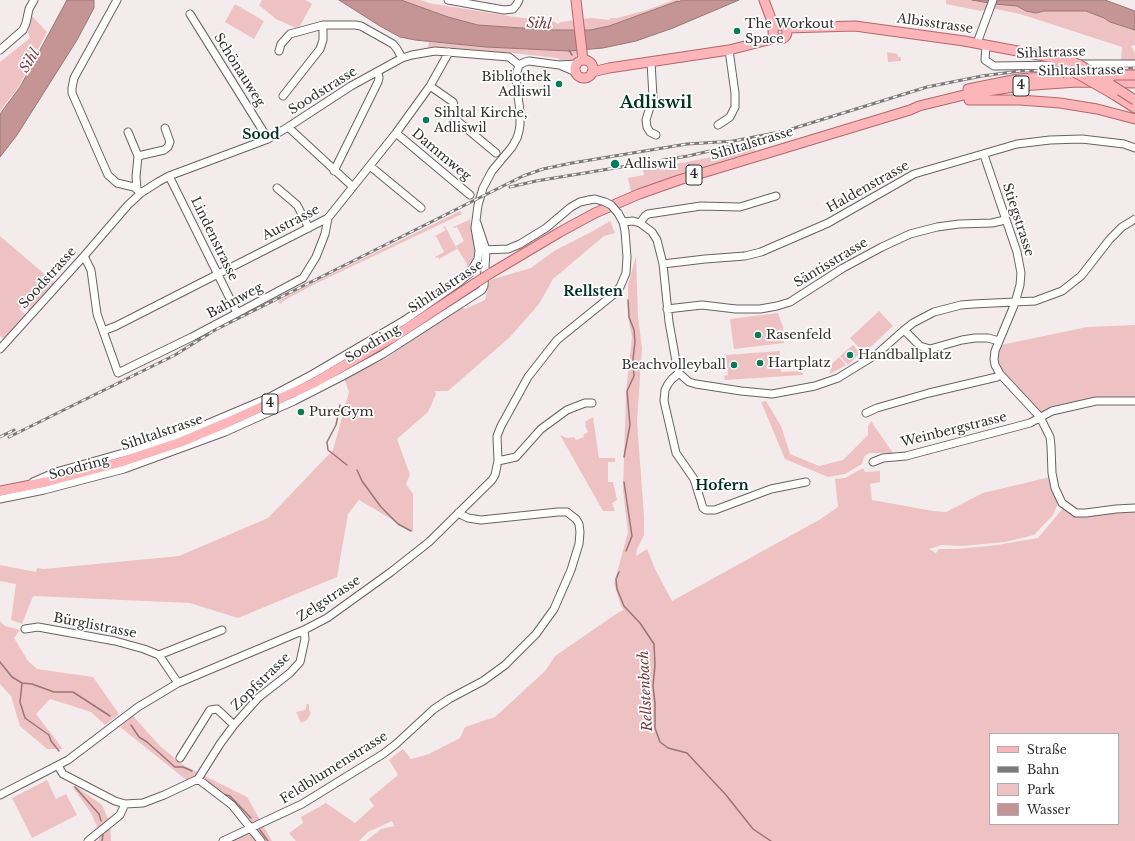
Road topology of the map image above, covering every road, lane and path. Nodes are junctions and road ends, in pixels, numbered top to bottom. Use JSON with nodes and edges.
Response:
{"nodes":[{"id":1,"x":34,"y":0,"type":"edge"},
{"id":2,"x":117,"y":0,"type":"edge"},
{"id":3,"x":448,"y":0,"type":"edge"},
{"id":4,"x":519,"y":0,"type":"edge"},
{"id":5,"x":576,"y":0,"type":"edge"},
{"id":6,"x":994,"y":0,"type":"edge"},
{"id":7,"x":767,"y":1,"type":"edge"},
{"id":8,"x":190,"y":14,"type":"dead end"},
{"id":9,"x":323,"y":25,"type":"junction"},
{"id":10,"x":780,"y":31,"type":"junction"},
{"id":11,"x":976,"y":43,"type":"junction"},
{"id":12,"x":986,"y":45,"type":"junction"},
{"id":13,"x":0,"y":50,"type":"edge"},
{"id":14,"x":729,"y":50,"type":"junction"},
{"id":15,"x":279,"y":51,"type":"dead end"},
{"id":16,"x":449,"y":52,"type":"junction"},
{"id":17,"x":402,"y":58,"type":"junction"},
{"id":18,"x":1055,"y":58,"type":"junction"},
{"id":19,"x":651,"y":62,"type":"junction"},
{"id":20,"x":580,"y":63,"type":"junction"},
{"id":21,"x":1135,"y":64,"type":"edge"},
{"id":22,"x":519,"y":65,"type":"junction"},
{"id":23,"x":1062,"y":65,"type":"junction"},
{"id":24,"x":592,"y":69,"type":"junction"},
{"id":25,"x":378,"y":72,"type":"junction"},
{"id":26,"x":1079,"y":74,"type":"junction"},
{"id":27,"x":1135,"y":75,"type":"edge"},
{"id":28,"x":1059,"y":76,"type":"junction"},
{"id":29,"x":1096,"y":76,"type":"junction"},
{"id":30,"x":1105,"y":82,"type":"junction"},
{"id":31,"x":1135,"y":83,"type":"edge"},
{"id":32,"x":430,"y":86,"type":"junction"},
{"id":33,"x":1135,"y":88,"type":"edge"},
{"id":34,"x":1113,"y":94,"type":"junction"},
{"id":35,"x":283,"y":96,"type":"dead end"},
{"id":36,"x":969,"y":100,"type":"junction"},
{"id":37,"x":939,"y":101,"type":"junction"},
{"id":38,"x":1133,"y":104,"type":"edge"},
{"id":39,"x":910,"y":110,"type":"junction"},
{"id":40,"x":1135,"y":119,"type":"edge"},
{"id":41,"x":718,"y":125,"type":"dead end"},
{"id":42,"x":288,"y":127,"type":"junction"},
{"id":43,"x":165,"y":128,"type":"dead end"},
{"id":44,"x":128,"y":132,"type":"dead end"},
{"id":45,"x":396,"y":133,"type":"junction"},
{"id":46,"x":656,"y":135,"type":"dead end"},
{"id":47,"x":268,"y":139,"type":"junction"},
{"id":48,"x":1135,"y":148,"type":"edge"},
{"id":49,"x":496,"y":153,"type":"dead end"},
{"id":50,"x":984,"y":155,"type":"junction"},
{"id":51,"x":138,"y":156,"type":"junction"},
{"id":52,"x":370,"y":166,"type":"junction"},
{"id":53,"x":334,"y":171,"type":"junction"},
{"id":54,"x":169,"y":176,"type":"junction"},
{"id":55,"x":353,"y":187,"type":"junction"},
{"id":56,"x":278,"y":188,"type":"dead end"},
{"id":57,"x":139,"y":191,"type":"junction"},
{"id":58,"x":470,"y":195,"type":"dead end"},
{"id":59,"x":776,"y":196,"type":"dead end"},
{"id":60,"x":421,"y":208,"type":"dead end"},
{"id":61,"x":328,"y":218,"type":"junction"},
{"id":62,"x":1135,"y":219,"type":"edge"},
{"id":63,"x":1005,"y":220,"type":"junction"},
{"id":64,"x":623,"y":222,"type":"junction"},
{"id":65,"x":640,"y":222,"type":"junction"},
{"id":66,"x":309,"y":228,"type":"junction"},
{"id":67,"x":482,"y":250,"type":"junction"},
{"id":68,"x":84,"y":256,"type":"junction"},
{"id":69,"x":663,"y":264,"type":"junction"},
{"id":70,"x":470,"y":273,"type":"junction"},
{"id":71,"x":218,"y":274,"type":"junction"},
{"id":72,"x":485,"y":282,"type":"junction"},
{"id":73,"x":1015,"y":303,"type":"junction"},
{"id":74,"x":667,"y":309,"type":"junction"},
{"id":75,"x":237,"y":313,"type":"junction"},
{"id":76,"x":904,"y":330,"type":"junction"},
{"id":77,"x":103,"y":331,"type":"junction"},
{"id":78,"x":999,"y":341,"type":"junction"},
{"id":79,"x":0,"y":349,"type":"edge"},
{"id":80,"x":679,"y":373,"type":"junction"},
{"id":81,"x":1000,"y":374,"type":"junction"},
{"id":82,"x":1135,"y":401,"type":"edge"},
{"id":83,"x":592,"y":403,"type":"dead end"},
{"id":84,"x":866,"y":413,"type":"dead end"},
{"id":85,"x":1040,"y":417,"type":"junction"},
{"id":86,"x":498,"y":461,"type":"junction"},
{"id":87,"x":873,"y":462,"type":"dead end"},
{"id":88,"x":806,"y":482,"type":"dead end"},
{"id":89,"x":22,"y":487,"type":"junction"},
{"id":90,"x":0,"y":491,"type":"edge"},
{"id":91,"x":0,"y":499,"type":"edge"},
{"id":92,"x":1135,"y":508,"type":"edge"},
{"id":93,"x":458,"y":513,"type":"junction"},
{"id":94,"x":24,"y":629,"type":"dead end"},
{"id":95,"x":222,"y":630,"type":"dead end"},
{"id":96,"x":304,"y":630,"type":"junction"},
{"id":97,"x":159,"y":655,"type":"junction"},
{"id":98,"x":178,"y":683,"type":"junction"},
{"id":99,"x":234,"y":725,"type":"junction"},
{"id":100,"x":180,"y":758,"type":"dead end"},
{"id":101,"x":58,"y":766,"type":"junction"},
{"id":102,"x":198,"y":779,"type":"junction"},
{"id":103,"x":0,"y":795,"type":"edge"},
{"id":104,"x":125,"y":804,"type":"junction"},
{"id":105,"x":251,"y":828,"type":"junction"},
{"id":106,"x":88,"y":841,"type":"edge"},
{"id":107,"x":223,"y":841,"type":"edge"},
{"id":108,"x":261,"y":841,"type":"edge"}],
"edges":[{"from":1,"to":13,"type":"street"},
{"from":2,"to":57,"type":"street"},
{"from":3,"to":4,"type":"street"},
{"from":5,"to":20,"type":"main road"},
{"from":6,"to":11,"type":"street"},
{"from":7,"to":10,"type":"main road"},
{"from":8,"to":47,"type":"street","name":"Schönauweg"},
{"from":9,"to":15,"type":"street"},
{"from":9,"to":17,"type":"street"},
{"from":9,"to":35,"type":"street"},
{"from":10,"to":11,"type":"main road","name":"Albisstrasse"},
{"from":10,"to":14,"type":"main road","name":"Albisstrasse"},
{"from":11,"to":12,"type":"main road","name":"Albisstrasse"},
{"from":12,"to":18,"type":"main road","name":"Albisstrasse"},
{"from":12,"to":21,"type":"street","name":"Sihlstrasse"},
{"from":14,"to":19,"type":"main road","name":"Albisstrasse"},
{"from":14,"to":41,"type":"street"},
{"from":16,"to":17,"type":"street","name":"Soodstrasse"},
{"from":16,"to":22,"type":"street","name":"Soodstrasse"},
{"from":16,"to":32,"type":"street","name":"Austrasse"},
{"from":17,"to":25,"type":"street","name":"Soodstrasse"},
{"from":18,"to":23,"type":"main road","name":"Albisstrasse","bridge":true},
{"from":18,"to":29,"type":"main road","name":"Albisstrasse","bridge":true},
{"from":19,"to":24,"type":"main road","name":"Albisstrasse"},
{"from":19,"to":46,"type":"street"},
{"from":20,"to":22,"type":"street"},
{"from":20,"to":24,"type":"main road"},
{"from":20,"to":24,"type":"main road"},
{"from":22,"to":67,"type":"street"},
{"from":23,"to":26,"type":"main road","name":"Albisstrasse","bridge":true},
{"from":23,"to":28,"type":"main road","bridge":true},
{"from":25,"to":42,"type":"street","name":"Soodstrasse"},
{"from":25,"to":53,"type":"street"},
{"from":26,"to":28,"type":"main road"},
{"from":26,"to":29,"type":"main road","bridge":true},
{"from":26,"to":34,"type":"main road","name":"Albisstrasse","bridge":true},
{"from":27,"to":30,"type":"main road","bridge":true},
{"from":28,"to":37,"type":"main road"},
{"from":29,"to":30,"type":"main road","name":"Albisstrasse","bridge":true},
{"from":30,"to":34,"type":"main road","bridge":true},
{"from":30,"to":38,"type":"main road","name":"Albisstrasse","bridge":true},
{"from":31,"to":37,"type":"main road","name":"Sihltalstrasse","number":"4"},
{"from":32,"to":45,"type":"street","name":"Austrasse"},
{"from":32,"to":49,"type":"street"},
{"from":33,"to":36,"type":"main road","name":"Sihltalstrasse","number":"4"},
{"from":34,"to":38,"type":"main road","name":"Albisstrasse"},
{"from":36,"to":39,"type":"main road","name":"Sihltalstrasse","number":"4"},
{"from":36,"to":40,"type":"main road"},
{"from":37,"to":39,"type":"main road","name":"Sihltalstrasse","number":"4"},
{"from":39,"to":89,"type":"main road","name":"Sihltalstrasse","number":"4","bridge":true},
{"from":42,"to":47,"type":"street","name":"Soodstrasse"},
{"from":42,"to":53,"type":"street"},
{"from":43,"to":51,"type":"street"},
{"from":44,"to":51,"type":"street"},
{"from":45,"to":52,"type":"street","name":"Austrasse"},
{"from":45,"to":58,"type":"street","name":"Dammweg"},
{"from":47,"to":54,"type":"street","name":"Soodstrasse"},
{"from":48,"to":50,"type":"street","name":"Haldenstrasse"},
{"from":50,"to":63,"type":"street","name":"Stiegstrasse"},
{"from":50,"to":69,"type":"street","name":"Haldenstrasse"},
{"from":51,"to":57,"type":"street"},
{"from":52,"to":55,"type":"street","name":"Austrasse"},
{"from":52,"to":60,"type":"street"},
{"from":53,"to":55,"type":"street"},
{"from":54,"to":57,"type":"street","name":"Soodstrasse"},
{"from":54,"to":71,"type":"street","name":"Lindenstrasse"},
{"from":55,"to":61,"type":"street","name":"Austrasse"},
{"from":56,"to":66,"type":"street"},
{"from":57,"to":68,"type":"street","name":"Soodstrasse"},
{"from":59,"to":65,"type":"street"},
{"from":61,"to":66,"type":"street","name":"Austrasse"},
{"from":61,"to":75,"type":"street","name":"Bahnweg"},
{"from":62,"to":73,"type":"street"},
{"from":63,"to":73,"type":"street","name":"Stiegstrasse"},
{"from":63,"to":74,"type":"street","name":"Säntisstrasse"},
{"from":64,"to":65,"type":"street"},
{"from":64,"to":67,"type":"street","name":"Zelgstrasse","bridge":true},
{"from":64,"to":86,"type":"street","name":"Zelgstrasse"},
{"from":65,"to":69,"type":"street"},
{"from":66,"to":71,"type":"street","name":"Austrasse"},
{"from":67,"to":70,"type":"street"},
{"from":67,"to":72,"type":"street"},
{"from":68,"to":77,"type":"street"},
{"from":68,"to":79,"type":"street","name":"Soodstrasse"},
{"from":69,"to":74,"type":"street"},
{"from":70,"to":72,"type":"street"},
{"from":70,"to":89,"type":"street","name":"Soodring"},
{"from":71,"to":75,"type":"street","name":"Lindenstrasse"},
{"from":71,"to":77,"type":"street","name":"Austrasse"},
{"from":72,"to":91,"type":"street","name":"Soodring"},
{"from":73,"to":76,"type":"street"},
{"from":73,"to":78,"type":"street","name":"Stiegstrasse"},
{"from":74,"to":80,"type":"street"},
{"from":75,"to":77,"type":"street","name":"Bahnweg"},
{"from":76,"to":78,"type":"street"},
{"from":76,"to":80,"type":"street"},
{"from":78,"to":81,"type":"street","name":"Stiegstrasse"},
{"from":80,"to":88,"type":"street"},
{"from":81,"to":84,"type":"street"},
{"from":81,"to":85,"type":"street","name":"Stiegstrasse"},
{"from":82,"to":85,"type":"street","name":"Weinbergstrasse"},
{"from":83,"to":86,"type":"street"},
{"from":85,"to":87,"type":"street","name":"Weinbergstrasse"},
{"from":85,"to":92,"type":"street","name":"Stiegstrasse"},
{"from":86,"to":93,"type":"street","name":"Zelgstrasse"},
{"from":89,"to":90,"type":"main road","name":"Sihltalstrasse","number":"4"},
{"from":93,"to":96,"type":"street","name":"Zelgstrasse"},
{"from":93,"to":105,"type":"street","name":"Feldblumenstrasse"},
{"from":94,"to":97,"type":"street","name":"Bürglistrasse"},
{"from":95,"to":97,"type":"street"},
{"from":96,"to":98,"type":"street","name":"Zelgstrasse"},
{"from":96,"to":99,"type":"street","name":"Zopfstrasse"},
{"from":97,"to":98,"type":"street"},
{"from":98,"to":101,"type":"street","name":"Zelgstrasse"},
{"from":99,"to":100,"type":"street","name":"Zopfstrasse"},
{"from":99,"to":102,"type":"street","name":"Zopfstrasse"},
{"from":101,"to":103,"type":"street","name":"Zelgstrasse"},
{"from":101,"to":104,"type":"street"},
{"from":102,"to":104,"type":"street"},
{"from":102,"to":105,"type":"street"},
{"from":104,"to":106,"type":"street"},
{"from":105,"to":107,"type":"street","name":"Feldblumenstrasse"},
{"from":105,"to":108,"type":"street"}]}
